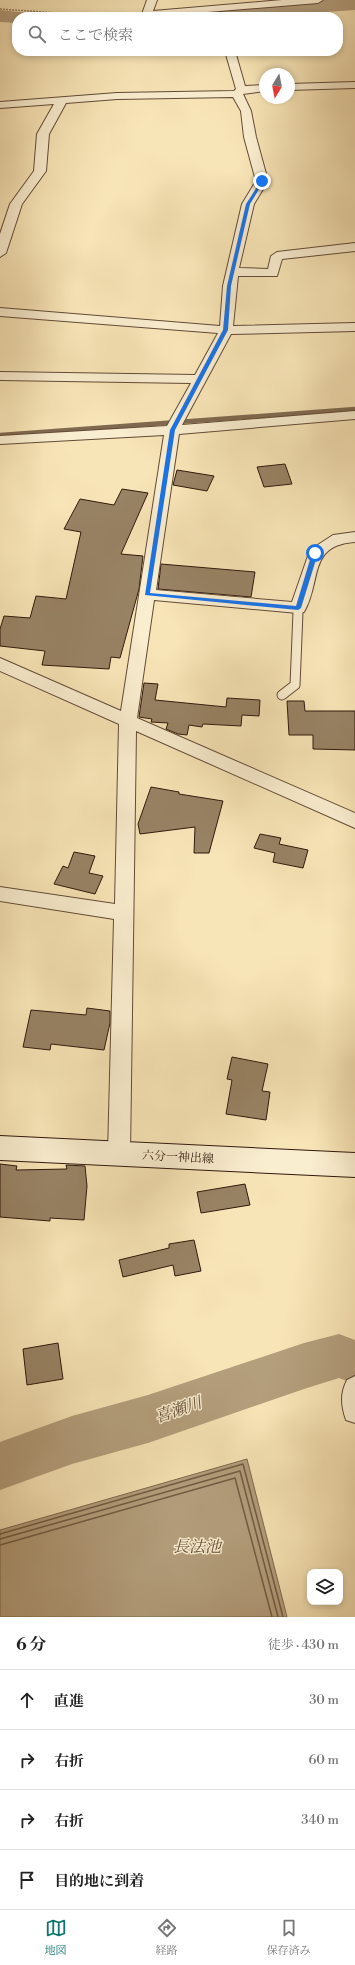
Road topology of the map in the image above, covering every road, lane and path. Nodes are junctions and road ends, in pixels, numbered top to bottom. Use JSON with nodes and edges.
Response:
{"nodes":[{"id":1,"x":152,"y":0,"type":"edge"},
{"id":2,"x":318,"y":0,"type":"edge"},
{"id":3,"x":0,"y":10,"type":"edge"},
{"id":4,"x":33,"y":12,"type":"edge"},
{"id":5,"x":148,"y":12,"type":"edge"},
{"id":6,"x":232,"y":12,"type":"edge"},
{"id":7,"x":231,"y":56,"type":"edge"},
{"id":8,"x":355,"y":85,"type":"edge"},
{"id":9,"x":295,"y":87,"type":"edge"},
{"id":10,"x":259,"y":89,"type":"edge"},
{"id":11,"x":239,"y":92,"type":"junction"},
{"id":12,"x":62,"y":100,"type":"junction"},
{"id":13,"x":0,"y":105,"type":"edge"},
{"id":14,"x":355,"y":247,"type":"edge"},
{"id":15,"x":0,"y":253,"type":"edge"},
{"id":16,"x":232,"y":272,"type":"junction"},
{"id":17,"x":0,"y":312,"type":"edge"},
{"id":18,"x":355,"y":327,"type":"edge"},
{"id":19,"x":226,"y":330,"type":"junction"},
{"id":20,"x":0,"y":376,"type":"edge"},
{"id":21,"x":199,"y":380,"type":"junction"},
{"id":22,"x":355,"y":415,"type":"edge"},
{"id":23,"x":172,"y":430,"type":"junction"},
{"id":24,"x":0,"y":440,"type":"edge"},
{"id":25,"x":355,"y":537,"type":"edge"},
{"id":26,"x":147,"y":594,"type":"junction"},
{"id":27,"x":298,"y":608,"type":"junction"},
{"id":28,"x":0,"y":664,"type":"edge"},
{"id":29,"x":282,"y":695,"type":"dead end"},
{"id":30,"x":128,"y":721,"type":"junction"},
{"id":31,"x":355,"y":821,"type":"edge"},
{"id":32,"x":0,"y":894,"type":"edge"},
{"id":33,"x":124,"y":913,"type":"junction"},
{"id":34,"x":0,"y":1148,"type":"edge"},
{"id":35,"x":119,"y":1154,"type":"junction"},
{"id":36,"x":355,"y":1166,"type":"edge"},
{"id":37,"x":355,"y":1388,"type":"edge"},
{"id":38,"x":355,"y":1411,"type":"edge"}],
"edges":[{"from":1,"to":5,"type":"street"},
{"from":2,"to":6,"type":"street"},
{"from":3,"to":4,"type":"path"},
{"from":7,"to":11,"type":"street"},
{"from":8,"to":9,"type":"street"},
{"from":10,"to":11,"type":"street"},
{"from":11,"to":12,"type":"street"},
{"from":11,"to":16,"type":"street"},
{"from":12,"to":13,"type":"street"},
{"from":12,"to":15,"type":"street"},
{"from":14,"to":16,"type":"street"},
{"from":16,"to":19,"type":"street"},
{"from":17,"to":19,"type":"street"},
{"from":18,"to":19,"type":"street"},
{"from":19,"to":21,"type":"street"},
{"from":20,"to":21,"type":"street"},
{"from":21,"to":23,"type":"street"},
{"from":22,"to":23,"type":"street"},
{"from":23,"to":24,"type":"street"},
{"from":23,"to":26,"type":"street"},
{"from":25,"to":27,"type":"street"},
{"from":26,"to":27,"type":"street"},
{"from":26,"to":30,"type":"street"},
{"from":27,"to":29,"type":"lane"},
{"from":28,"to":30,"type":"street"},
{"from":30,"to":31,"type":"street"},
{"from":30,"to":33,"type":"street"},
{"from":32,"to":33,"type":"street"},
{"from":33,"to":35,"type":"street"},
{"from":34,"to":35,"type":"main road","name":"六分一神出線"},
{"from":35,"to":36,"type":"main road","name":"六分一神出線"},
{"from":37,"to":38,"type":"street"}]}
